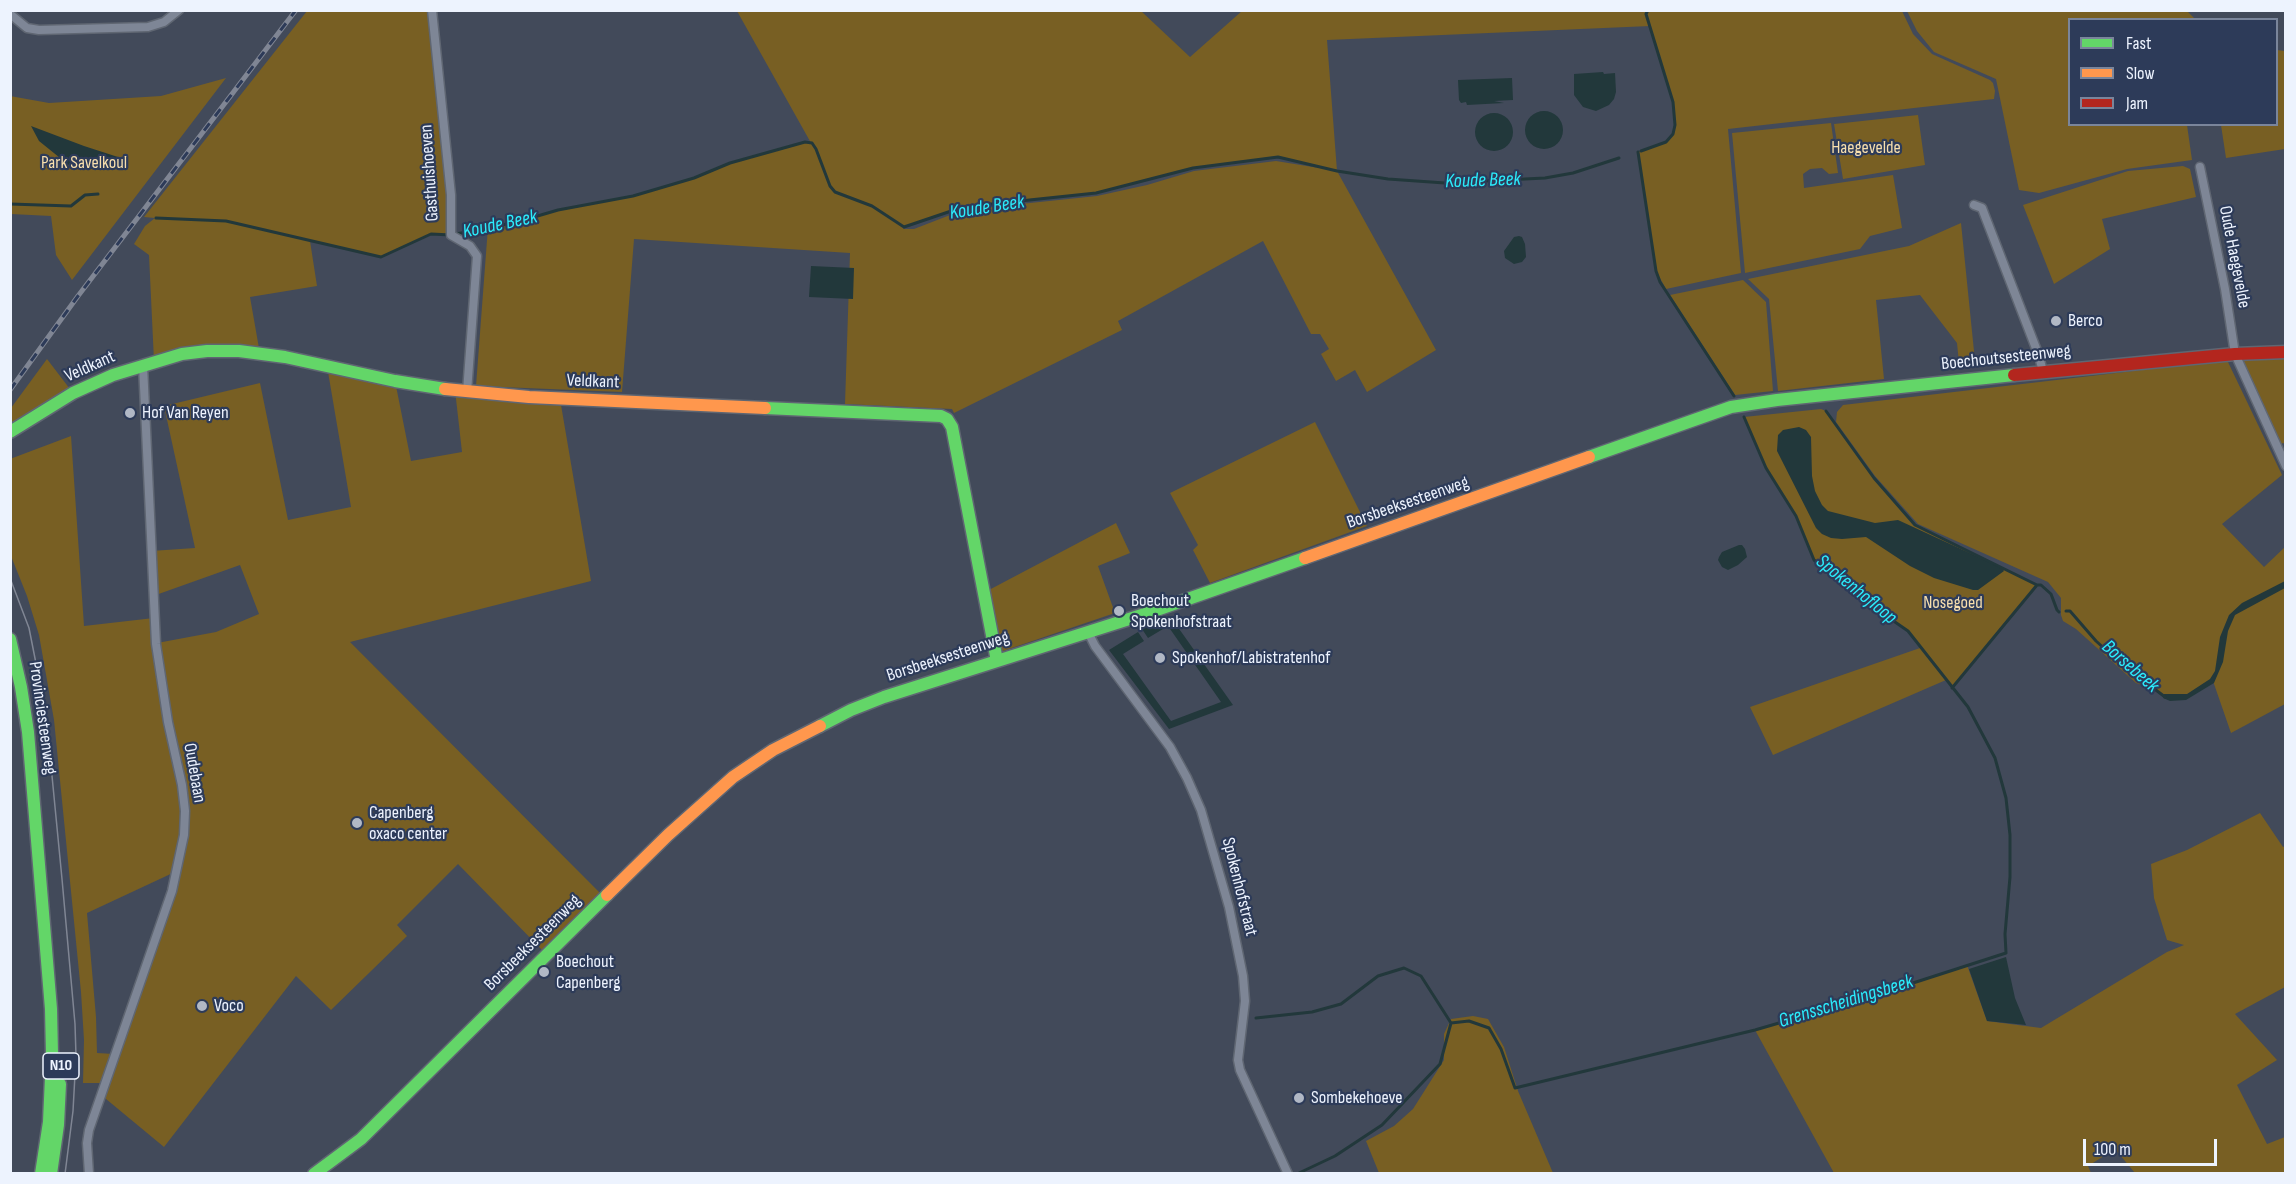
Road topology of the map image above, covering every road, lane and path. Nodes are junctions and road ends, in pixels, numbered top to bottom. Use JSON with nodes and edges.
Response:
{"nodes":[{"id":1,"x":179,"y":10,"type":"edge"},
{"id":2,"x":432,"y":10,"type":"edge"},
{"id":3,"x":10,"y":14,"type":"edge"},
{"id":4,"x":2200,"y":167,"type":"dead end"},
{"id":5,"x":1974,"y":205,"type":"dead end"},
{"id":6,"x":2286,"y":352,"type":"edge"},
{"id":7,"x":2235,"y":354,"type":"junction"},
{"id":8,"x":143,"y":365,"type":"junction"},
{"id":9,"x":2043,"y":372,"type":"junction"},
{"id":10,"x":467,"y":392,"type":"junction"},
{"id":11,"x":1731,"y":407,"type":"joint"},
{"id":12,"x":10,"y":432,"type":"edge"},
{"id":13,"x":2286,"y":466,"type":"edge"},
{"id":14,"x":1088,"y":632,"type":"junction"},
{"id":15,"x":10,"y":639,"type":"edge"},
{"id":16,"x":997,"y":661,"type":"junction"},
{"id":17,"x":44,"y":909,"type":"junction"},
{"id":18,"x":41,"y":1173,"type":"edge"},
{"id":19,"x":51,"y":1173,"type":"edge"},
{"id":20,"x":89,"y":1173,"type":"edge"},
{"id":21,"x":314,"y":1173,"type":"edge"},
{"id":22,"x":1288,"y":1173,"type":"edge"}],
"edges":[{"from":1,"to":3,"type":"street"},
{"from":2,"to":10,"type":"street","name":"Gasthuishoeven"},
{"from":4,"to":7,"type":"street","name":"Oude Haegevelde"},
{"from":5,"to":9,"type":"street"},
{"from":6,"to":7,"type":"street","name":"Boechoutsesteenweg"},
{"from":7,"to":9,"type":"street","name":"Boechoutsesteenweg"},
{"from":7,"to":13,"type":"street","name":"Oude Haegevelde"},
{"from":8,"to":10,"type":"street","name":"Veldkant"},
{"from":8,"to":12,"type":"street","name":"Veldkant"},
{"from":8,"to":20,"type":"street","name":"Oudebaan"},
{"from":9,"to":11,"type":"street","name":"Boechoutsesteenweg"},
{"from":10,"to":16,"type":"street","name":"Veldkant"},
{"from":11,"to":14,"type":"street","name":"Borsbeeksesteenweg"},
{"from":14,"to":16,"type":"street","name":"Borsbeeksesteenweg"},
{"from":14,"to":22,"type":"street","name":"Spokenhofstraat"},
{"from":15,"to":17,"type":"street","name":"Provinciesteenweg","number":"N10"},
{"from":16,"to":21,"type":"street","name":"Borsbeeksesteenweg"},
{"from":17,"to":18,"type":"street","name":"Provinciesteenweg","number":"N10"},
{"from":17,"to":19,"type":"street","name":"Provinciesteenweg","number":"N10"}]}
